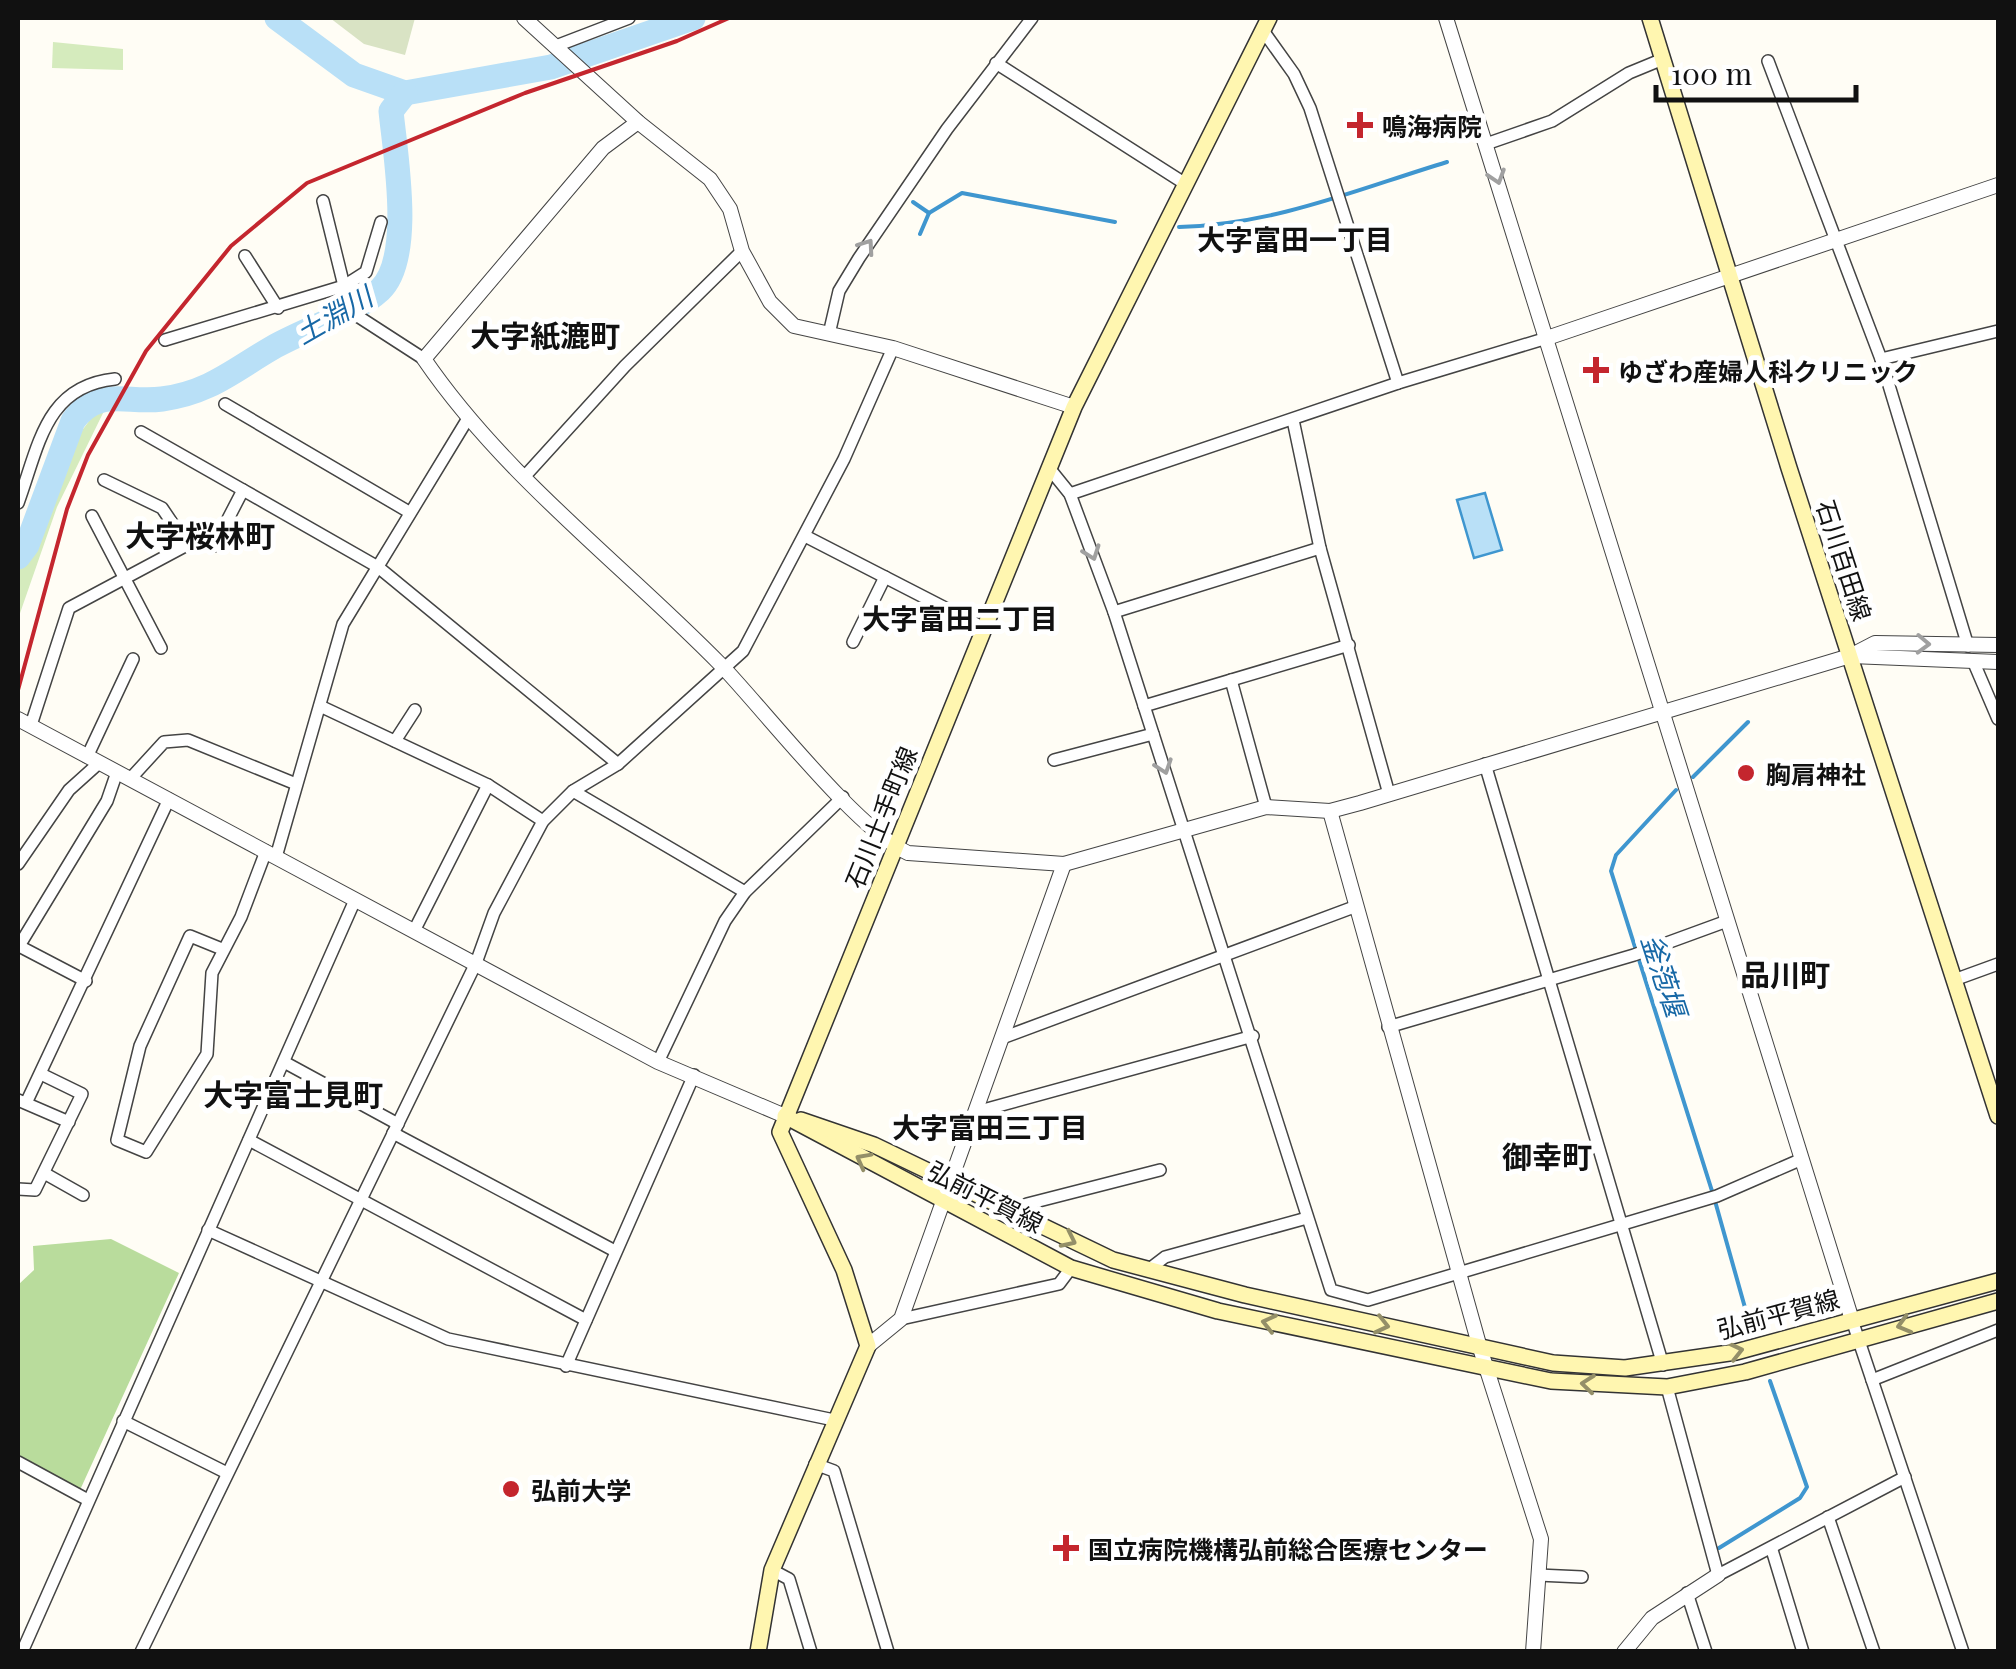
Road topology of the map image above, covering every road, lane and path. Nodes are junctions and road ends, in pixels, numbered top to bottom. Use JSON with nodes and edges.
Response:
{"nodes":[{"id":1,"x":524,"y":18,"type":"edge"},
{"id":2,"x":628,"y":18,"type":"edge"},
{"id":3,"x":1032,"y":18,"type":"edge"},
{"id":4,"x":1446,"y":18,"type":"edge"},
{"id":5,"x":1650,"y":18,"type":"edge"},
{"id":6,"x":1267,"y":24,"type":"edge"},
{"id":7,"x":556,"y":46,"type":"junction"},
{"id":8,"x":1663,"y":59,"type":"junction"},
{"id":9,"x":1768,"y":61,"type":"dead end"},
{"id":10,"x":996,"y":63,"type":"junction"},
{"id":11,"x":638,"y":122,"type":"junction"},
{"id":12,"x":1486,"y":144,"type":"junction"},
{"id":13,"x":1184,"y":182,"type":"junction"},
{"id":14,"x":1998,"y":185,"type":"edge"},
{"id":15,"x":323,"y":201,"type":"dead end"},
{"id":16,"x":381,"y":222,"type":"dead end"},
{"id":17,"x":1837,"y":241,"type":"junction"},
{"id":18,"x":742,"y":251,"type":"junction"},
{"id":19,"x":245,"y":256,"type":"dead end"},
{"id":20,"x":1731,"y":279,"type":"junction"},
{"id":21,"x":344,"y":288,"type":"junction"},
{"id":22,"x":278,"y":308,"type":"junction"},
{"id":23,"x":1998,"y":332,"type":"edge"},
{"id":24,"x":829,"y":334,"type":"junction"},
{"id":25,"x":1547,"y":338,"type":"junction"},
{"id":26,"x":165,"y":340,"type":"dead end"},
{"id":27,"x":893,"y":348,"type":"junction"},
{"id":28,"x":424,"y":359,"type":"junction"},
{"id":29,"x":1882,"y":360,"type":"junction"},
{"id":30,"x":115,"y":379,"type":"dead end"},
{"id":31,"x":1398,"y":383,"type":"junction"},
{"id":32,"x":226,"y":404,"type":"dead end"},
{"id":33,"x":1074,"y":407,"type":"junction"},
{"id":34,"x":467,"y":420,"type":"junction"},
{"id":35,"x":1293,"y":420,"type":"junction"},
{"id":36,"x":141,"y":432,"type":"dead end"},
{"id":37,"x":1049,"y":468,"type":"junction"},
{"id":38,"x":525,"y":476,"type":"junction"},
{"id":39,"x":104,"y":480,"type":"dead end"},
{"id":40,"x":242,"y":490,"type":"junction"},
{"id":41,"x":1070,"y":494,"type":"junction"},
{"id":42,"x":18,"y":503,"type":"edge"},
{"id":43,"x":408,"y":512,"type":"junction"},
{"id":44,"x":92,"y":516,"type":"dead end"},
{"id":45,"x":805,"y":536,"type":"junction"},
{"id":46,"x":187,"y":544,"type":"junction"},
{"id":47,"x":1320,"y":548,"type":"junction"},
{"id":48,"x":378,"y":567,"type":"junction"},
{"id":49,"x":885,"y":577,"type":"junction"},
{"id":50,"x":126,"y":579,"type":"junction"},
{"id":51,"x":1114,"y":612,"type":"junction"},
{"id":52,"x":984,"y":628,"type":"junction"},
{"id":53,"x":853,"y":642,"type":"dead end"},
{"id":54,"x":1348,"y":645,"type":"junction"},
{"id":55,"x":1998,"y":645,"type":"edge"},
{"id":56,"x":1968,"y":646,"type":"junction"},
{"id":57,"x":161,"y":648,"type":"dead end"},
{"id":58,"x":1850,"y":656,"type":"junction"},
{"id":59,"x":134,"y":659,"type":"dead end"},
{"id":60,"x":1998,"y":662,"type":"edge"},
{"id":61,"x":1974,"y":663,"type":"junction"},
{"id":62,"x":724,"y":669,"type":"junction"},
{"id":63,"x":1230,"y":680,"type":"junction"},
{"id":64,"x":320,"y":706,"type":"junction"},
{"id":65,"x":1144,"y":706,"type":"junction"},
{"id":66,"x":415,"y":710,"type":"dead end"},
{"id":67,"x":1664,"y":712,"type":"junction"},
{"id":68,"x":1998,"y":719,"type":"edge"},
{"id":69,"x":24,"y":722,"type":"edge"},
{"id":70,"x":1153,"y":734,"type":"junction"},
{"id":71,"x":396,"y":741,"type":"junction"},
{"id":72,"x":93,"y":760,"type":"junction"},
{"id":73,"x":1054,"y":760,"type":"dead end"},
{"id":74,"x":618,"y":764,"type":"junction"},
{"id":75,"x":1485,"y":764,"type":"junction"},
{"id":76,"x":124,"y":775,"type":"junction"},
{"id":77,"x":296,"y":784,"type":"junction"},
{"id":78,"x":488,"y":784,"type":"junction"},
{"id":79,"x":573,"y":791,"type":"junction"},
{"id":80,"x":1389,"y":794,"type":"junction"},
{"id":81,"x":843,"y":796,"type":"junction"},
{"id":82,"x":169,"y":799,"type":"junction"},
{"id":83,"x":1266,"y":807,"type":"junction"},
{"id":84,"x":1330,"y":811,"type":"junction"},
{"id":85,"x":543,"y":821,"type":"junction"},
{"id":86,"x":1184,"y":828,"type":"junction"},
{"id":87,"x":894,"y":847,"type":"junction"},
{"id":88,"x":272,"y":854,"type":"junction"},
{"id":89,"x":18,"y":864,"type":"edge"},
{"id":90,"x":1064,"y":864,"type":"junction"},
{"id":91,"x":744,"y":892,"type":"junction"},
{"id":92,"x":355,"y":900,"type":"junction"},
{"id":93,"x":1354,"y":907,"type":"junction"},
{"id":94,"x":1727,"y":921,"type":"junction"},
{"id":95,"x":414,"y":931,"type":"junction"},
{"id":96,"x":18,"y":948,"type":"edge"},
{"id":97,"x":222,"y":949,"type":"junction"},
{"id":98,"x":1224,"y":954,"type":"junction"},
{"id":99,"x":476,"y":963,"type":"junction"},
{"id":100,"x":1998,"y":964,"type":"edge"},
{"id":101,"x":1954,"y":980,"type":"junction"},
{"id":102,"x":86,"y":981,"type":"junction"},
{"id":103,"x":1548,"y":981,"type":"junction"},
{"id":104,"x":1388,"y":1027,"type":"junction"},
{"id":105,"x":1253,"y":1036,"type":"junction"},
{"id":106,"x":1002,"y":1038,"type":"junction"},
{"id":107,"x":284,"y":1062,"type":"junction"},
{"id":108,"x":658,"y":1062,"type":"junction"},
{"id":109,"x":41,"y":1074,"type":"junction"},
{"id":110,"x":694,"y":1075,"type":"junction"},
{"id":111,"x":22,"y":1100,"type":"edge"},
{"id":112,"x":976,"y":1112,"type":"junction"},
{"id":113,"x":786,"y":1116,"type":"junction"},
{"id":114,"x":1998,"y":1116,"type":"edge"},
{"id":115,"x":69,"y":1122,"type":"junction"},
{"id":116,"x":396,"y":1129,"type":"junction"},
{"id":117,"x":249,"y":1140,"type":"junction"},
{"id":118,"x":1802,"y":1160,"type":"junction"},
{"id":119,"x":1160,"y":1170,"type":"dead end"},
{"id":120,"x":44,"y":1173,"type":"junction"},
{"id":121,"x":950,"y":1181,"type":"junction"},
{"id":122,"x":18,"y":1188,"type":"edge"},
{"id":123,"x":83,"y":1195,"type":"dead end"},
{"id":124,"x":360,"y":1202,"type":"junction"},
{"id":125,"x":943,"y":1202,"type":"junction"},
{"id":126,"x":1017,"y":1214,"type":"junction"},
{"id":127,"x":1307,"y":1218,"type":"junction"},
{"id":128,"x":1622,"y":1226,"type":"junction"},
{"id":129,"x":208,"y":1230,"type":"junction"},
{"id":130,"x":615,"y":1250,"type":"junction"},
{"id":131,"x":1071,"y":1268,"type":"junction"},
{"id":132,"x":1148,"y":1270,"type":"junction"},
{"id":133,"x":1461,"y":1271,"type":"junction"},
{"id":134,"x":322,"y":1280,"type":"junction"},
{"id":135,"x":1998,"y":1282,"type":"edge"},
{"id":136,"x":1998,"y":1301,"type":"edge"},
{"id":137,"x":901,"y":1319,"type":"junction"},
{"id":138,"x":586,"y":1320,"type":"junction"},
{"id":139,"x":1852,"y":1320,"type":"junction"},
{"id":140,"x":1998,"y":1330,"type":"edge"},
{"id":141,"x":1858,"y":1339,"type":"junction"},
{"id":142,"x":868,"y":1346,"type":"junction"},
{"id":143,"x":1480,"y":1348,"type":"junction"},
{"id":144,"x":1663,"y":1364,"type":"junction"},
{"id":145,"x":566,"y":1366,"type":"junction"},
{"id":146,"x":1487,"y":1370,"type":"junction"},
{"id":147,"x":1872,"y":1380,"type":"junction"},
{"id":148,"x":1668,"y":1388,"type":"junction"},
{"id":149,"x":834,"y":1420,"type":"junction"},
{"id":150,"x":123,"y":1421,"type":"junction"},
{"id":151,"x":18,"y":1462,"type":"edge"},
{"id":152,"x":815,"y":1464,"type":"junction"},
{"id":153,"x":227,"y":1473,"type":"junction"},
{"id":154,"x":1904,"y":1477,"type":"junction"},
{"id":155,"x":88,"y":1500,"type":"junction"},
{"id":156,"x":1828,"y":1518,"type":"junction"},
{"id":157,"x":1772,"y":1550,"type":"junction"},
{"id":158,"x":772,"y":1570,"type":"junction"},
{"id":159,"x":1718,"y":1575,"type":"junction"},
{"id":160,"x":1538,"y":1576,"type":"junction"},
{"id":161,"x":1582,"y":1577,"type":"dead end"},
{"id":162,"x":1687,"y":1592,"type":"junction"},
{"id":163,"x":22,"y":1652,"type":"edge"},
{"id":164,"x":141,"y":1652,"type":"edge"},
{"id":165,"x":758,"y":1652,"type":"edge"},
{"id":166,"x":811,"y":1652,"type":"edge"},
{"id":167,"x":888,"y":1652,"type":"edge"},
{"id":168,"x":1533,"y":1652,"type":"edge"},
{"id":169,"x":1624,"y":1652,"type":"edge"},
{"id":170,"x":1706,"y":1652,"type":"edge"},
{"id":171,"x":1803,"y":1652,"type":"edge"},
{"id":172,"x":1874,"y":1652,"type":"edge"},
{"id":173,"x":1963,"y":1652,"type":"edge"}],
"edges":[{"from":1,"to":7,"type":"street"},
{"from":2,"to":7,"type":"street"},
{"from":3,"to":10,"type":"street"},
{"from":4,"to":12,"type":"street"},
{"from":5,"to":8,"type":"main road","name":"石川百田線"},
{"from":6,"to":13,"type":"main road","name":"石川土手町線"},
{"from":6,"to":31,"type":"street"},
{"from":7,"to":11,"type":"street"},
{"from":8,"to":12,"type":"street"},
{"from":8,"to":20,"type":"main road","name":"石川百田線"},
{"from":9,"to":17,"type":"street"},
{"from":10,"to":13,"type":"street"},
{"from":24,"to":10,"type":"street","one_way":true},
{"from":11,"to":18,"type":"street"},
{"from":11,"to":28,"type":"street"},
{"from":12,"to":25,"type":"street","one_way":true},
{"from":13,"to":33,"type":"main road","name":"石川土手町線"},
{"from":14,"to":17,"type":"street"},
{"from":15,"to":21,"type":"street"},
{"from":16,"to":21,"type":"street"},
{"from":17,"to":20,"type":"street"},
{"from":17,"to":29,"type":"street"},
{"from":18,"to":24,"type":"street"},
{"from":18,"to":38,"type":"street"},
{"from":19,"to":22,"type":"street"},
{"from":20,"to":25,"type":"street"},
{"from":20,"to":58,"type":"main road","name":"石川百田線"},
{"from":21,"to":22,"type":"street"},
{"from":21,"to":28,"type":"street"},
{"from":22,"to":26,"type":"street"},
{"from":23,"to":29,"type":"street"},
{"from":24,"to":27,"type":"street"},
{"from":25,"to":31,"type":"street"},
{"from":25,"to":67,"type":"street"},
{"from":27,"to":33,"type":"street"},
{"from":27,"to":45,"type":"street"},
{"from":28,"to":34,"type":"street"},
{"from":29,"to":56,"type":"street"},
{"from":30,"to":42,"type":"street"},
{"from":31,"to":35,"type":"street"},
{"from":32,"to":43,"type":"street"},
{"from":33,"to":37,"type":"main road","name":"石川土手町線"},
{"from":34,"to":38,"type":"street"},
{"from":34,"to":43,"type":"street"},
{"from":35,"to":41,"type":"street"},
{"from":35,"to":47,"type":"street"},
{"from":36,"to":40,"type":"street"},
{"from":37,"to":41,"type":"street"},
{"from":37,"to":52,"type":"main road","name":"石川土手町線"},
{"from":38,"to":62,"type":"street"},
{"from":39,"to":46,"type":"street"},
{"from":40,"to":46,"type":"street"},
{"from":40,"to":48,"type":"street"},
{"from":41,"to":51,"type":"street","one_way":true},
{"from":43,"to":48,"type":"street"},
{"from":44,"to":50,"type":"street"},
{"from":45,"to":49,"type":"street"},
{"from":45,"to":62,"type":"street"},
{"from":46,"to":50,"type":"street"},
{"from":47,"to":51,"type":"street"},
{"from":47,"to":54,"type":"street"},
{"from":48,"to":64,"type":"street"},
{"from":48,"to":74,"type":"street"},
{"from":49,"to":52,"type":"street"},
{"from":49,"to":53,"type":"street"},
{"from":50,"to":57,"type":"street"},
{"from":50,"to":69,"type":"street"},
{"from":51,"to":65,"type":"street"},
{"from":52,"to":87,"type":"main road","name":"石川土手町線"},
{"from":54,"to":63,"type":"street"},
{"from":54,"to":80,"type":"street"},
{"from":55,"to":56,"type":"street"},
{"from":58,"to":56,"type":"street","one_way":true},
{"from":58,"to":61,"type":"street"},
{"from":58,"to":67,"type":"street"},
{"from":58,"to":101,"type":"main road","name":"石川百田線"},
{"from":59,"to":72,"type":"street"},
{"from":60,"to":61,"type":"street"},
{"from":61,"to":68,"type":"street"},
{"from":62,"to":74,"type":"street"},
{"from":62,"to":81,"type":"street"},
{"from":63,"to":65,"type":"street"},
{"from":63,"to":83,"type":"street"},
{"from":64,"to":71,"type":"street"},
{"from":64,"to":77,"type":"street"},
{"from":65,"to":70,"type":"street"},
{"from":66,"to":71,"type":"street"},
{"from":67,"to":75,"type":"street"},
{"from":67,"to":94,"type":"street"},
{"from":69,"to":72,"type":"street"},
{"from":70,"to":73,"type":"street"},
{"from":70,"to":86,"type":"street","one_way":true},
{"from":71,"to":78,"type":"street"},
{"from":72,"to":76,"type":"street"},
{"from":72,"to":89,"type":"street"},
{"from":74,"to":79,"type":"street"},
{"from":75,"to":80,"type":"street"},
{"from":75,"to":103,"type":"street"},
{"from":76,"to":77,"type":"street"},
{"from":76,"to":82,"type":"street"},
{"from":76,"to":96,"type":"street"},
{"from":77,"to":88,"type":"street"},
{"from":78,"to":85,"type":"street"},
{"from":78,"to":95,"type":"street"},
{"from":79,"to":85,"type":"street"},
{"from":79,"to":91,"type":"street"},
{"from":80,"to":84,"type":"street"},
{"from":81,"to":87,"type":"street"},
{"from":81,"to":91,"type":"street"},
{"from":82,"to":88,"type":"street"},
{"from":82,"to":102,"type":"street"},
{"from":83,"to":84,"type":"street"},
{"from":83,"to":86,"type":"street"},
{"from":84,"to":93,"type":"street"},
{"from":85,"to":99,"type":"street"},
{"from":86,"to":90,"type":"street"},
{"from":86,"to":98,"type":"street"},
{"from":87,"to":90,"type":"street"},
{"from":87,"to":113,"type":"main road","name":"石川土手町線"},
{"from":88,"to":92,"type":"street"},
{"from":88,"to":97,"type":"street"},
{"from":90,"to":106,"type":"street"},
{"from":91,"to":108,"type":"street"},
{"from":92,"to":95,"type":"street"},
{"from":92,"to":107,"type":"street"},
{"from":93,"to":98,"type":"street"},
{"from":93,"to":104,"type":"street"},
{"from":94,"to":103,"type":"street"},
{"from":94,"to":118,"type":"street"},
{"from":95,"to":99,"type":"street"},
{"from":96,"to":102,"type":"street"},
{"from":97,"to":97,"type":"street"},
{"from":98,"to":105,"type":"street"},
{"from":98,"to":106,"type":"street"},
{"from":99,"to":108,"type":"street"},
{"from":99,"to":116,"type":"street"},
{"from":100,"to":101,"type":"street"},
{"from":101,"to":114,"type":"main road","name":"石川百田線"},
{"from":102,"to":109,"type":"street"},
{"from":103,"to":104,"type":"street"},
{"from":103,"to":128,"type":"street"},
{"from":104,"to":133,"type":"street"},
{"from":105,"to":112,"type":"street"},
{"from":105,"to":127,"type":"street"},
{"from":106,"to":112,"type":"street"},
{"from":107,"to":116,"type":"street"},
{"from":107,"to":117,"type":"street"},
{"from":108,"to":110,"type":"street"},
{"from":109,"to":111,"type":"street"},
{"from":109,"to":115,"type":"street"},
{"from":110,"to":113,"type":"street"},
{"from":110,"to":130,"type":"street"},
{"from":111,"to":115,"type":"street"},
{"from":112,"to":121,"type":"street"},
{"from":113,"to":121,"type":"main road","name":"弘前平賀線"},
{"from":125,"to":113,"type":"main road","name":"弘前平賀線","one_way":true},
{"from":113,"to":142,"type":"main road"},
{"from":115,"to":120,"type":"street"},
{"from":116,"to":124,"type":"street"},
{"from":116,"to":130,"type":"street"},
{"from":117,"to":124,"type":"street"},
{"from":117,"to":129,"type":"street"},
{"from":118,"to":128,"type":"street"},
{"from":118,"to":139,"type":"street"},
{"from":119,"to":126,"type":"street"},
{"from":120,"to":122,"type":"street"},
{"from":120,"to":123,"type":"street"},
{"from":121,"to":125,"type":"street"},
{"from":121,"to":126,"type":"main road","name":"弘前平賀線"},
{"from":124,"to":134,"type":"street"},
{"from":124,"to":138,"type":"street"},
{"from":125,"to":131,"type":"main road","name":"弘前平賀線"},
{"from":125,"to":137,"type":"street"},
{"from":126,"to":132,"type":"main road","name":"弘前平賀線","one_way":true},
{"from":127,"to":132,"type":"street"},
{"from":127,"to":133,"type":"street"},
{"from":128,"to":133,"type":"street"},
{"from":128,"to":144,"type":"street"},
{"from":129,"to":134,"type":"street"},
{"from":129,"to":150,"type":"street"},
{"from":130,"to":138,"type":"street"},
{"from":131,"to":137,"type":"street"},
{"from":146,"to":131,"type":"main road","name":"弘前平賀線","one_way":true},
{"from":132,"to":143,"type":"main road","name":"弘前平賀線","one_way":true},
{"from":133,"to":143,"type":"street"},
{"from":134,"to":145,"type":"street"},
{"from":134,"to":153,"type":"street"},
{"from":135,"to":139,"type":"main road","name":"弘前平賀線"},
{"from":136,"to":141,"type":"main road","name":"弘前平賀線","one_way":true},
{"from":137,"to":142,"type":"street"},
{"from":138,"to":145,"type":"street"},
{"from":139,"to":141,"type":"street"},
{"from":144,"to":139,"type":"main road","name":"弘前平賀線","one_way":true},
{"from":140,"to":147,"type":"street"},
{"from":141,"to":147,"type":"street"},
{"from":141,"to":148,"type":"main road","name":"弘前平賀線"},
{"from":142,"to":149,"type":"main road"},
{"from":143,"to":144,"type":"main road","name":"弘前平賀線"},
{"from":143,"to":146,"type":"street"},
{"from":145,"to":149,"type":"street"},
{"from":148,"to":146,"type":"main road","name":"弘前平賀線","one_way":true},
{"from":146,"to":160,"type":"street"},
{"from":147,"to":154,"type":"street"},
{"from":148,"to":159,"type":"street"},
{"from":149,"to":152,"type":"main road"},
{"from":150,"to":153,"type":"street"},
{"from":150,"to":155,"type":"street"},
{"from":151,"to":155,"type":"street"},
{"from":152,"to":158,"type":"main road"},
{"from":152,"to":167,"type":"street"},
{"from":153,"to":164,"type":"street"},
{"from":154,"to":156,"type":"street"},
{"from":154,"to":173,"type":"street"},
{"from":155,"to":163,"type":"street"},
{"from":156,"to":157,"type":"street"},
{"from":156,"to":172,"type":"street"},
{"from":157,"to":159,"type":"street"},
{"from":157,"to":171,"type":"street"},
{"from":158,"to":165,"type":"main road"},
{"from":158,"to":166,"type":"street"},
{"from":159,"to":162,"type":"street"},
{"from":160,"to":161,"type":"street"},
{"from":160,"to":168,"type":"street"},
{"from":162,"to":169,"type":"street"},
{"from":162,"to":170,"type":"street"}]}
